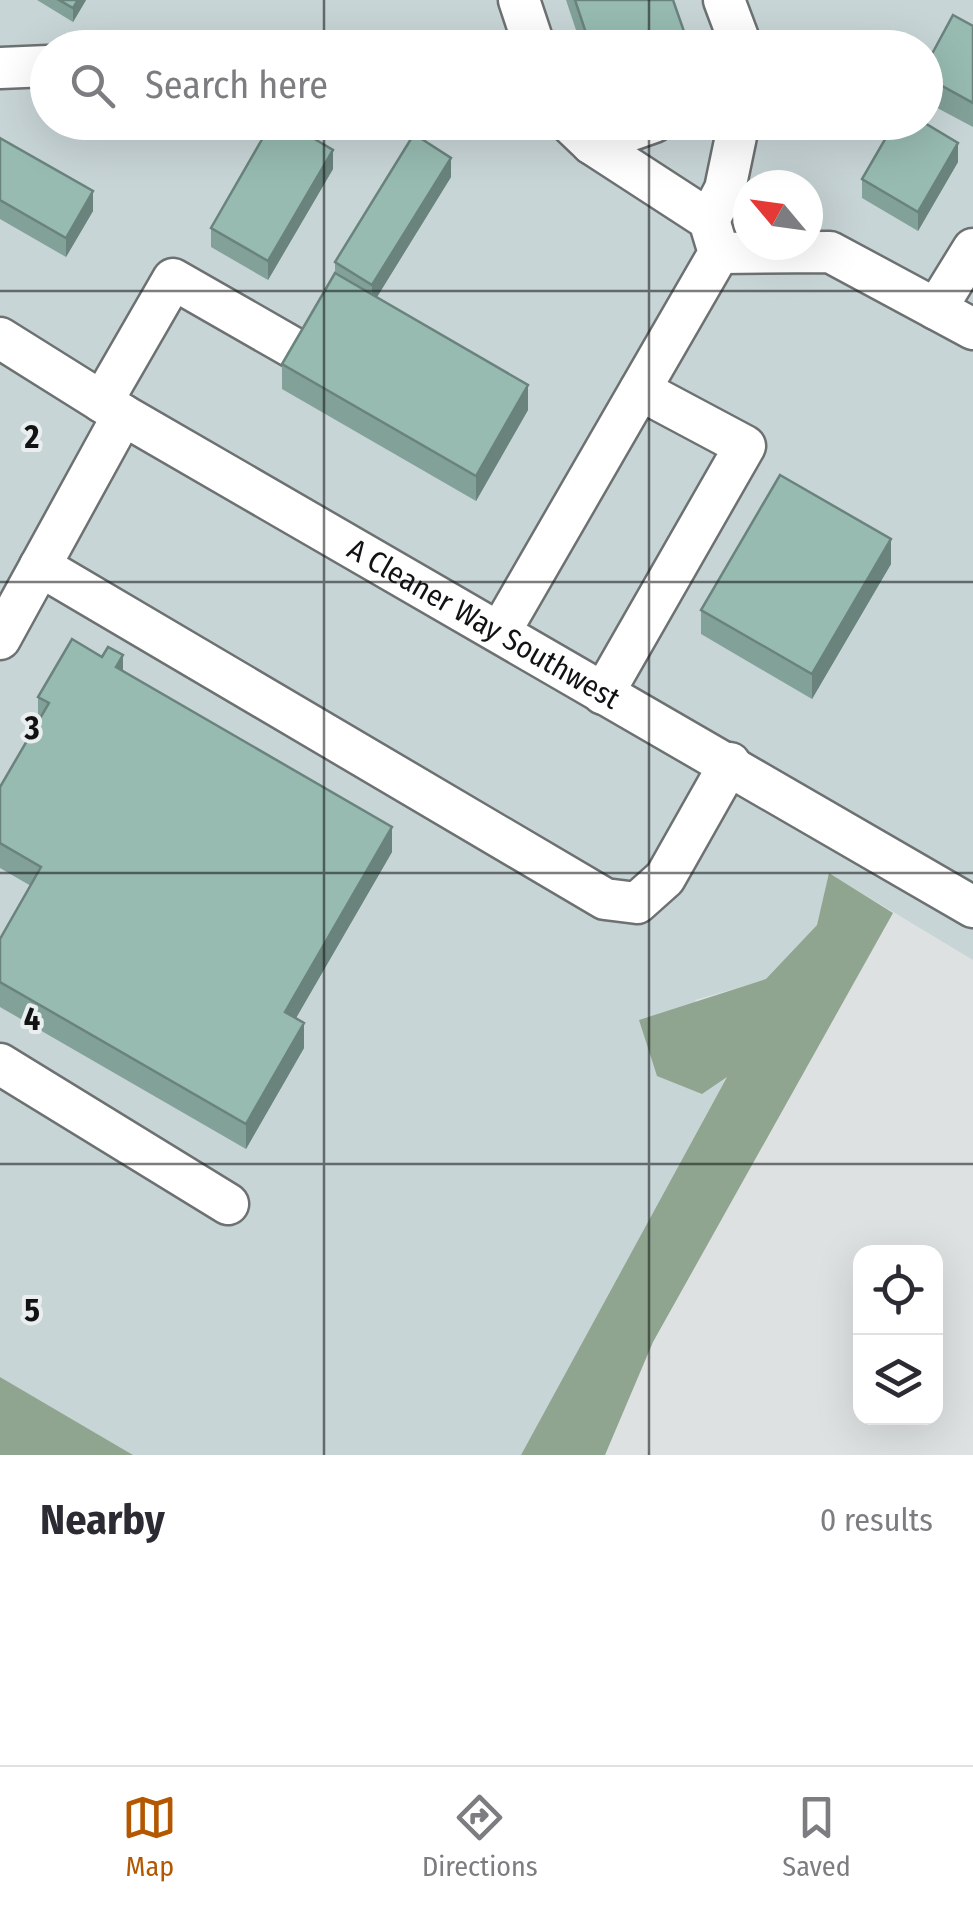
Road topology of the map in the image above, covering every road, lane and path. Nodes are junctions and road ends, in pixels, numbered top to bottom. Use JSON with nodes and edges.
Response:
{"nodes":[{"id":1,"x":519,"y":0,"type":"edge"},
{"id":2,"x":724,"y":0,"type":"edge"},
{"id":3,"x":529,"y":30,"type":"edge"},
{"id":4,"x":735,"y":30,"type":"edge"},
{"id":5,"x":30,"y":67,"type":"edge"},
{"id":6,"x":0,"y":68,"type":"edge"},
{"id":7,"x":589,"y":140,"type":"edge"},
{"id":8,"x":735,"y":140,"type":"edge"},
{"id":9,"x":714,"y":237,"type":"junction"},
{"id":10,"x":973,"y":249,"type":"edge"},
{"id":11,"x":936,"y":308,"type":"junction"},
{"id":12,"x":973,"y":329,"type":"edge"},
{"id":13,"x":0,"y":338,"type":"edge"},
{"id":14,"x":296,"y":350,"type":"edge"},
{"id":15,"x":640,"y":390,"type":"junction"},
{"id":16,"x":113,"y":408,"type":"junction"},
{"id":17,"x":40,"y":566,"type":"junction"},
{"id":18,"x":500,"y":632,"type":"junction"},
{"id":19,"x":0,"y":639,"type":"edge"},
{"id":20,"x":603,"y":694,"type":"junction"},
{"id":21,"x":730,"y":763,"type":"junction"},
{"id":22,"x":967,"y":889,"type":"edge"},
{"id":23,"x":0,"y":1064,"type":"edge"},
{"id":24,"x":228,"y":1204,"type":"dead end"}],
"edges":[{"from":1,"to":3,"type":"street"},
{"from":2,"to":4,"type":"street"},
{"from":5,"to":6,"type":"street"},
{"from":7,"to":9,"type":"street"},
{"from":8,"to":9,"type":"street"},
{"from":9,"to":11,"type":"street"},
{"from":9,"to":15,"type":"street"},
{"from":10,"to":11,"type":"street"},
{"from":11,"to":12,"type":"street"},
{"from":13,"to":16,"type":"street","name":"A Cleaner Way Southwest"},
{"from":14,"to":16,"type":"street"},
{"from":15,"to":18,"type":"street"},
{"from":15,"to":20,"type":"street"},
{"from":16,"to":17,"type":"street"},
{"from":16,"to":18,"type":"street","name":"A Cleaner Way Southwest"},
{"from":17,"to":19,"type":"street"},
{"from":17,"to":21,"type":"street"},
{"from":18,"to":20,"type":"street","name":"A Cleaner Way Southwest"},
{"from":20,"to":21,"type":"street","name":"A Cleaner Way Southwest"},
{"from":21,"to":22,"type":"street","name":"A Cleaner Way Southwest"},
{"from":23,"to":24,"type":"street"}]}
